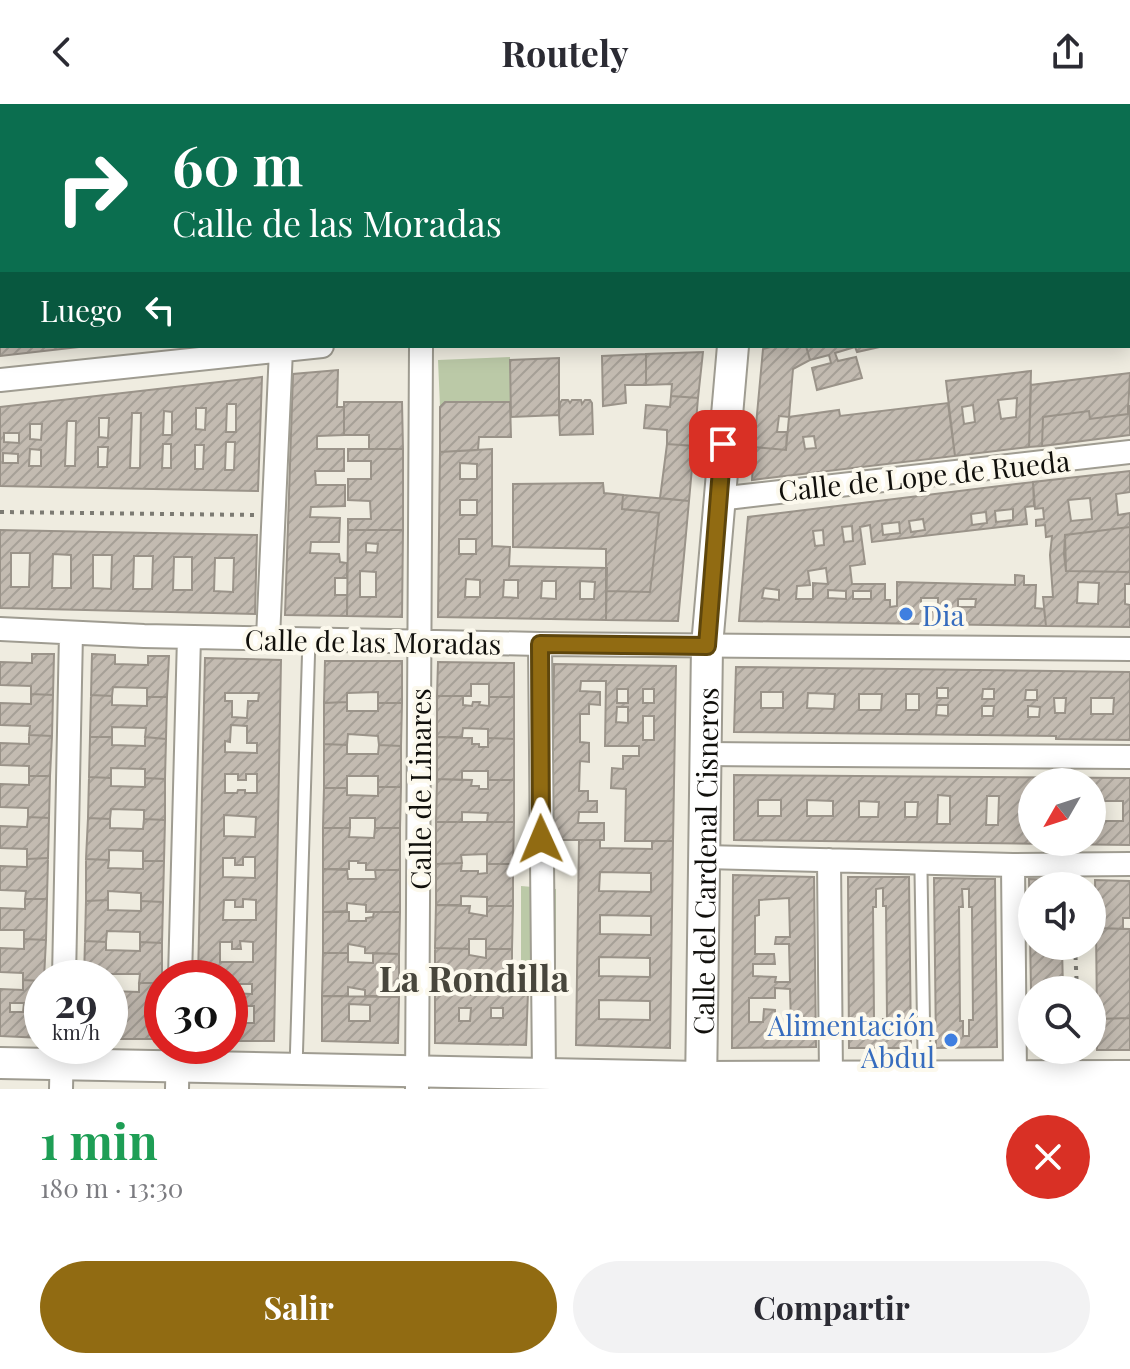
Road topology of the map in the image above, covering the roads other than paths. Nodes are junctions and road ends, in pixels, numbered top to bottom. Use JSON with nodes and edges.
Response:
{"nodes":[{"id":1,"x":302,"y":348,"type":"edge"},
{"id":2,"x":421,"y":348,"type":"edge"},
{"id":3,"x":733,"y":348,"type":"edge"},
{"id":4,"x":281,"y":350,"type":"junction"},
{"id":5,"x":0,"y":380,"type":"edge"},
{"id":6,"x":1130,"y":452,"type":"edge"},
{"id":7,"x":718,"y":499,"type":"junction"},
{"id":8,"x":0,"y":629,"type":"edge"},
{"id":9,"x":71,"y":633,"type":"junction"},
{"id":10,"x":189,"y":637,"type":"junction"},
{"id":11,"x":268,"y":638,"type":"junction"},
{"id":12,"x":309,"y":638,"type":"junction"},
{"id":13,"x":420,"y":641,"type":"junction"},
{"id":14,"x":540,"y":644,"type":"junction"},
{"id":15,"x":707,"y":646,"type":"junction"},
{"id":16,"x":1130,"y":649,"type":"edge"},
{"id":17,"x":706,"y":754,"type":"junction"},
{"id":18,"x":1130,"y":757,"type":"edge"},
{"id":19,"x":705,"y":857,"type":"junction"},
{"id":20,"x":829,"y":860,"type":"junction"},
{"id":21,"x":1130,"y":864,"type":"edge"},
{"id":22,"x":1013,"y":865,"type":"junction"},
{"id":23,"x":921,"y":872,"type":"dead end"},
{"id":24,"x":64,"y":960,"type":"edge"},
{"id":25,"x":180,"y":960,"type":"edge"},
{"id":26,"x":924,"y":1052,"type":"dead end"},
{"id":27,"x":0,"y":1063,"type":"edge"},
{"id":28,"x":62,"y":1067,"type":"edge"},
{"id":29,"x":178,"y":1067,"type":"edge"},
{"id":30,"x":296,"y":1069,"type":"junction"},
{"id":31,"x":544,"y":1074,"type":"junction"},
{"id":32,"x":1015,"y":1075,"type":"junction"},
{"id":33,"x":831,"y":1076,"type":"junction"},
{"id":34,"x":1130,"y":1076,"type":"edge"},
{"id":35,"x":417,"y":1080,"type":"edge"},
{"id":36,"x":701,"y":1083,"type":"edge"}],
"edges":[{"from":1,"to":4,"type":"street"},
{"from":2,"to":13,"type":"street","name":"Calle de Linares"},
{"from":3,"to":7,"type":"street","name":"Calle del Cardenal Cisneros"},
{"from":4,"to":5,"type":"street"},
{"from":4,"to":11,"type":"street"},
{"from":6,"to":7,"type":"street","name":"Calle de Lope de Rueda"},
{"from":7,"to":15,"type":"street","name":"Calle del Cardenal Cisneros"},
{"from":8,"to":9,"type":"street","name":"Calle de las Moradas"},
{"from":9,"to":10,"type":"street","name":"Calle de las Moradas"},
{"from":9,"to":24,"type":"street"},
{"from":10,"to":11,"type":"street","name":"Calle de las Moradas"},
{"from":10,"to":25,"type":"street"},
{"from":11,"to":12,"type":"street","name":"Calle de las Moradas"},
{"from":12,"to":13,"type":"street","name":"Calle de las Moradas"},
{"from":12,"to":30,"type":"lane"},
{"from":13,"to":14,"type":"street","name":"Calle de las Moradas"},
{"from":13,"to":35,"type":"street","name":"Calle de Linares"},
{"from":14,"to":15,"type":"street","name":"Calle de las Moradas"},
{"from":14,"to":31,"type":"street"},
{"from":15,"to":16,"type":"street","name":"Calle de las Moradas"},
{"from":15,"to":17,"type":"street","name":"Calle del Cardenal Cisneros"},
{"from":17,"to":18,"type":"street"},
{"from":17,"to":19,"type":"street","name":"Calle del Cardenal Cisneros"},
{"from":19,"to":20,"type":"street"},
{"from":19,"to":36,"type":"street","name":"Calle del Cardenal Cisneros"},
{"from":20,"to":22,"type":"street"},
{"from":20,"to":33,"type":"street"},
{"from":21,"to":22,"type":"street"},
{"from":22,"to":32,"type":"street"},
{"from":23,"to":26,"type":"lane"},
{"from":27,"to":28,"type":"street"},
{"from":28,"to":29,"type":"street"},
{"from":29,"to":30,"type":"street"},
{"from":30,"to":35,"type":"street"},
{"from":31,"to":35,"type":"street"},
{"from":31,"to":36,"type":"street"},
{"from":32,"to":33,"type":"street"},
{"from":32,"to":34,"type":"street"},
{"from":33,"to":36,"type":"street"}]}
